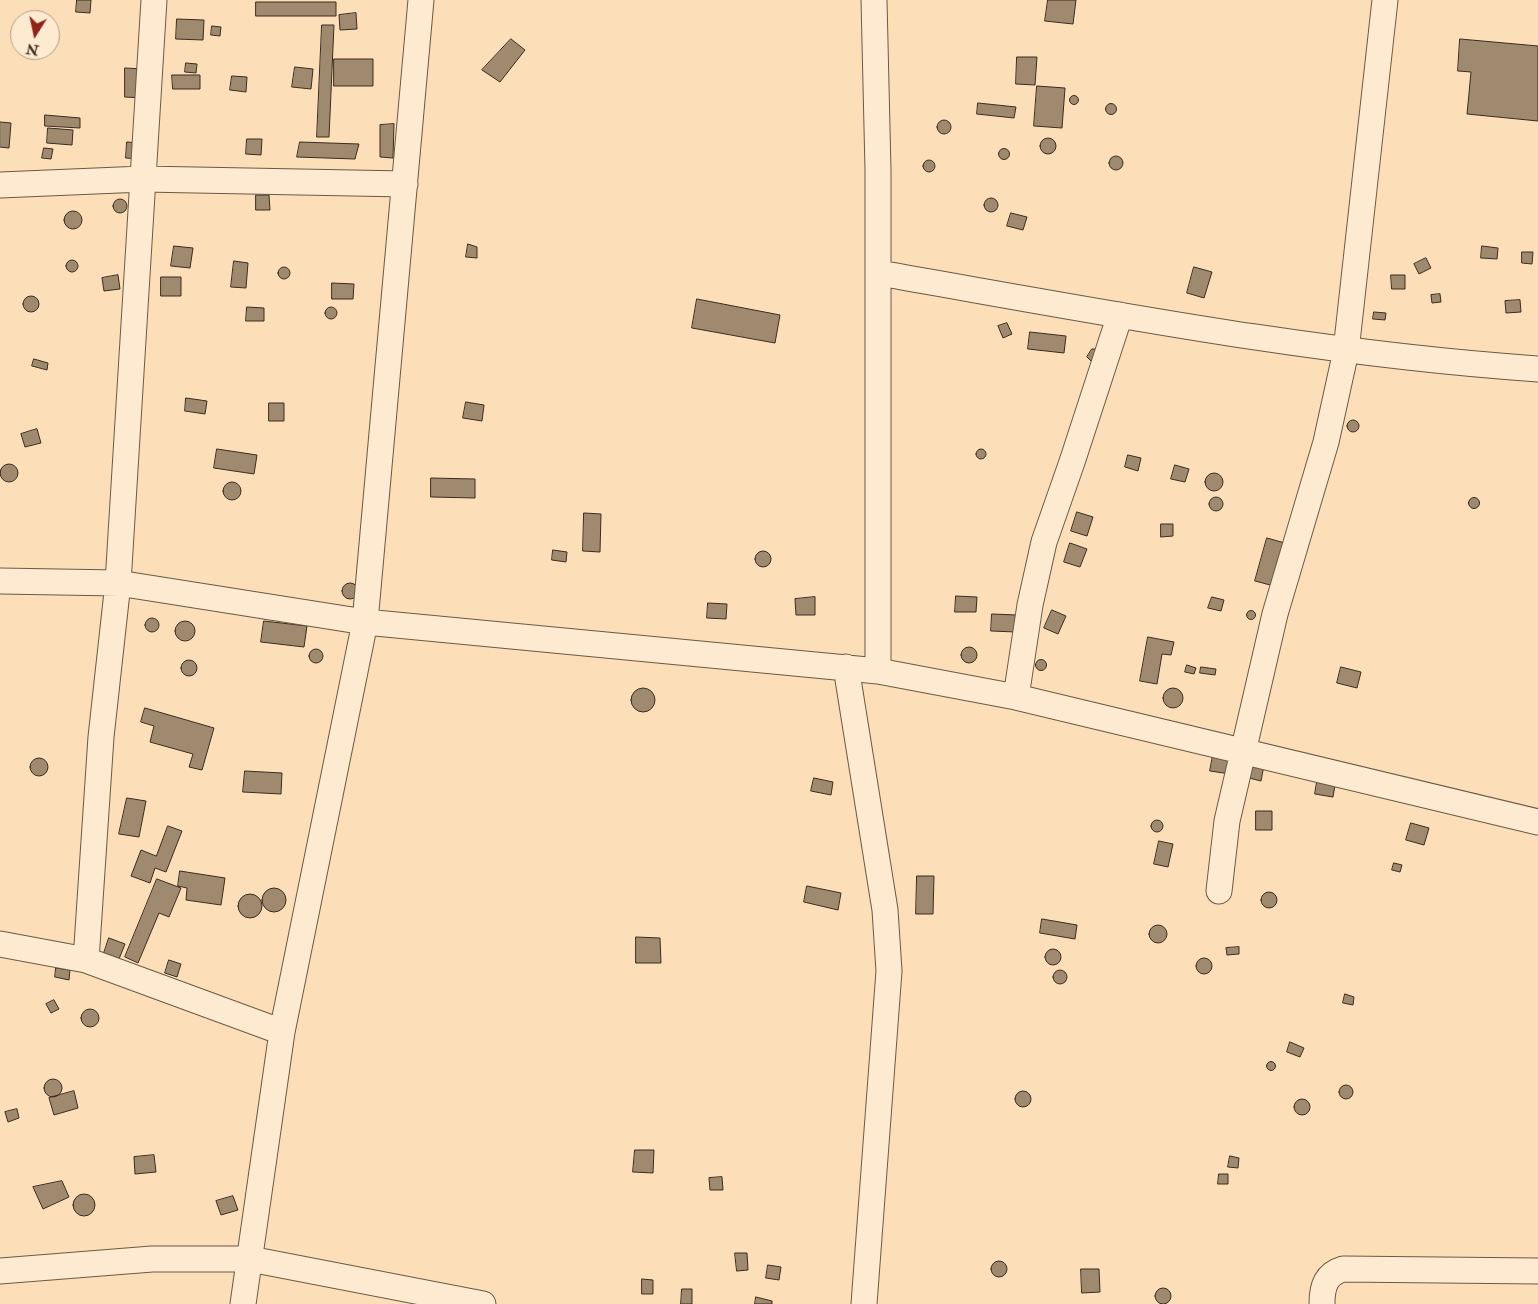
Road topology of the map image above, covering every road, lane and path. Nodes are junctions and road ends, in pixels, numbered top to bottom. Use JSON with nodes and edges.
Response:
{"nodes":[{"id":1,"x":154,"y":0,"type":"edge"},
{"id":2,"x":421,"y":0,"type":"edge"},
{"id":3,"x":874,"y":0,"type":"edge"},
{"id":4,"x":1385,"y":0,"type":"edge"},
{"id":5,"x":143,"y":179,"type":"junction"},
{"id":6,"x":405,"y":184,"type":"junction"},
{"id":7,"x":0,"y":185,"type":"edge"},
{"id":8,"x":879,"y":273,"type":"junction"},
{"id":9,"x":1120,"y":315,"type":"junction"},
{"id":10,"x":1346,"y":351,"type":"junction"},
{"id":11,"x":1538,"y":369,"type":"edge"},
{"id":12,"x":0,"y":581,"type":"edge"},
{"id":13,"x":118,"y":583,"type":"junction"},
{"id":14,"x":365,"y":622,"type":"junction"},
{"id":15,"x":846,"y":667,"type":"junction"},
{"id":16,"x":878,"y":671,"type":"junction"},
{"id":17,"x":1016,"y":697,"type":"junction"},
{"id":18,"x":1243,"y":752,"type":"junction"},
{"id":19,"x":1538,"y":822,"type":"edge"},
{"id":20,"x":1219,"y":891,"type":"dead end"},
{"id":21,"x":0,"y":944,"type":"edge"},
{"id":22,"x":86,"y":960,"type":"junction"},
{"id":23,"x":282,"y":1032,"type":"junction"},
{"id":24,"x":250,"y":1259,"type":"junction"},
{"id":25,"x":0,"y":1271,"type":"edge"},
{"id":26,"x":1538,"y":1272,"type":"edge"},
{"id":27,"x":455,"y":1301,"type":"edge"},
{"id":28,"x":243,"y":1304,"type":"edge"},
{"id":29,"x":483,"y":1304,"type":"edge"},
{"id":30,"x":864,"y":1304,"type":"edge"},
{"id":31,"x":1322,"y":1304,"type":"edge"}],
"edges":[{"from":1,"to":5,"type":"street"},
{"from":2,"to":6,"type":"street"},
{"from":3,"to":8,"type":"street"},
{"from":4,"to":10,"type":"street"},
{"from":5,"to":6,"type":"street"},
{"from":5,"to":7,"type":"street"},
{"from":5,"to":13,"type":"street"},
{"from":6,"to":14,"type":"street"},
{"from":8,"to":9,"type":"street"},
{"from":8,"to":16,"type":"street"},
{"from":9,"to":10,"type":"street"},
{"from":9,"to":17,"type":"street"},
{"from":10,"to":11,"type":"street"},
{"from":10,"to":18,"type":"street"},
{"from":12,"to":13,"type":"street"},
{"from":13,"to":14,"type":"street"},
{"from":13,"to":22,"type":"street"},
{"from":14,"to":15,"type":"street"},
{"from":14,"to":23,"type":"street"},
{"from":15,"to":16,"type":"street"},
{"from":15,"to":30,"type":"street"},
{"from":16,"to":17,"type":"street"},
{"from":17,"to":18,"type":"street"},
{"from":18,"to":19,"type":"street"},
{"from":18,"to":20,"type":"street"},
{"from":21,"to":22,"type":"street"},
{"from":22,"to":23,"type":"street"},
{"from":23,"to":24,"type":"street"},
{"from":24,"to":25,"type":"street"},
{"from":24,"to":27,"type":"street"},
{"from":24,"to":28,"type":"street"},
{"from":26,"to":31,"type":"street"},
{"from":27,"to":29,"type":"street"}]}
